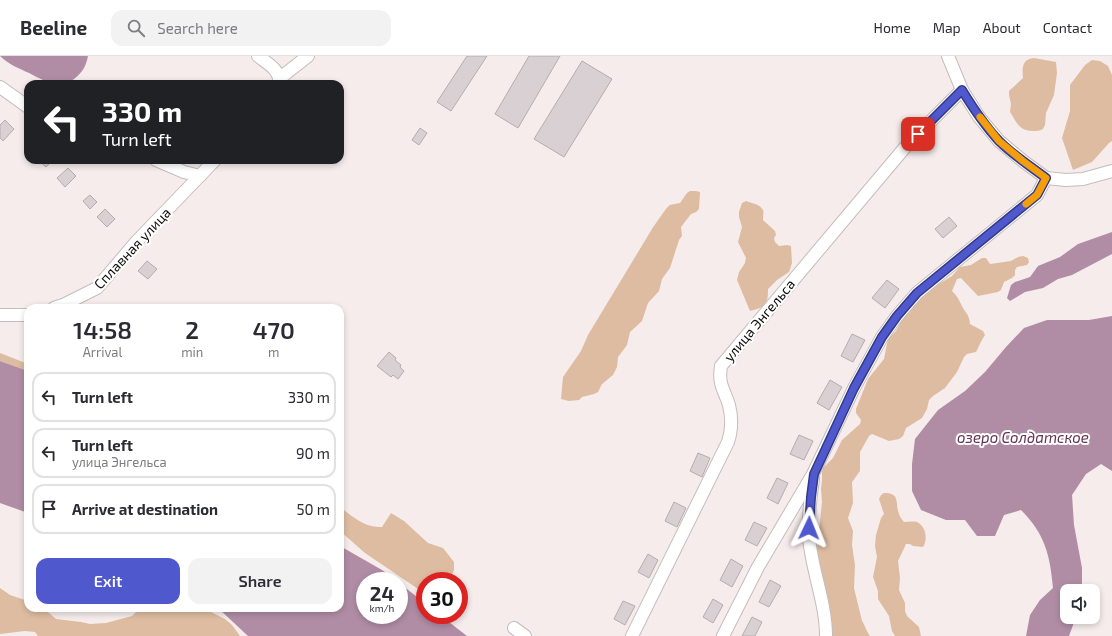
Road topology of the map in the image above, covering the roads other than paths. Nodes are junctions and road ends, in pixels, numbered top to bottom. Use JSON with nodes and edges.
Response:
{"nodes":[{"id":1,"x":258,"y":56,"type":"edge"},
{"id":2,"x":308,"y":56,"type":"edge"},
{"id":3,"x":948,"y":56,"type":"edge"},
{"id":4,"x":280,"y":80,"type":"edge"},
{"id":5,"x":281,"y":80,"type":"edge"},
{"id":6,"x":0,"y":87,"type":"edge"},
{"id":7,"x":962,"y":90,"type":"junction"},
{"id":8,"x":24,"y":105,"type":"edge"},
{"id":9,"x":165,"y":164,"type":"edge"},
{"id":10,"x":211,"y":164,"type":"edge"},
{"id":11,"x":1112,"y":171,"type":"edge"},
{"id":12,"x":200,"y":176,"type":"junction"},
{"id":13,"x":1046,"y":178,"type":"junction"},
{"id":14,"x":65,"y":304,"type":"edge"},
{"id":15,"x":0,"y":315,"type":"edge"},
{"id":16,"x":24,"y":315,"type":"edge"},
{"id":17,"x":814,"y":474,"type":"junction"},
{"id":18,"x":514,"y":628,"type":"dead end"},
{"id":19,"x":524,"y":636,"type":"edge"},
{"id":20,"x":632,"y":636,"type":"edge"},
{"id":21,"x":723,"y":636,"type":"edge"},
{"id":22,"x":826,"y":636,"type":"edge"}],
"edges":[{"from":1,"to":4,"type":"street"},
{"from":2,"to":5,"type":"street"},
{"from":3,"to":7,"type":"street"},
{"from":6,"to":8,"type":"street"},
{"from":7,"to":13,"type":"street"},
{"from":7,"to":20,"type":"street","name":"улица Энгельса"},
{"from":9,"to":12,"type":"street"},
{"from":10,"to":12,"type":"street","name":"Сплавная улица"},
{"from":11,"to":13,"type":"street"},
{"from":12,"to":14,"type":"street","name":"Сплавная улица"},
{"from":13,"to":17,"type":"street"},
{"from":15,"to":16,"type":"street"},
{"from":17,"to":21,"type":"street"},
{"from":17,"to":22,"type":"street"},
{"from":18,"to":19,"type":"street"}]}
